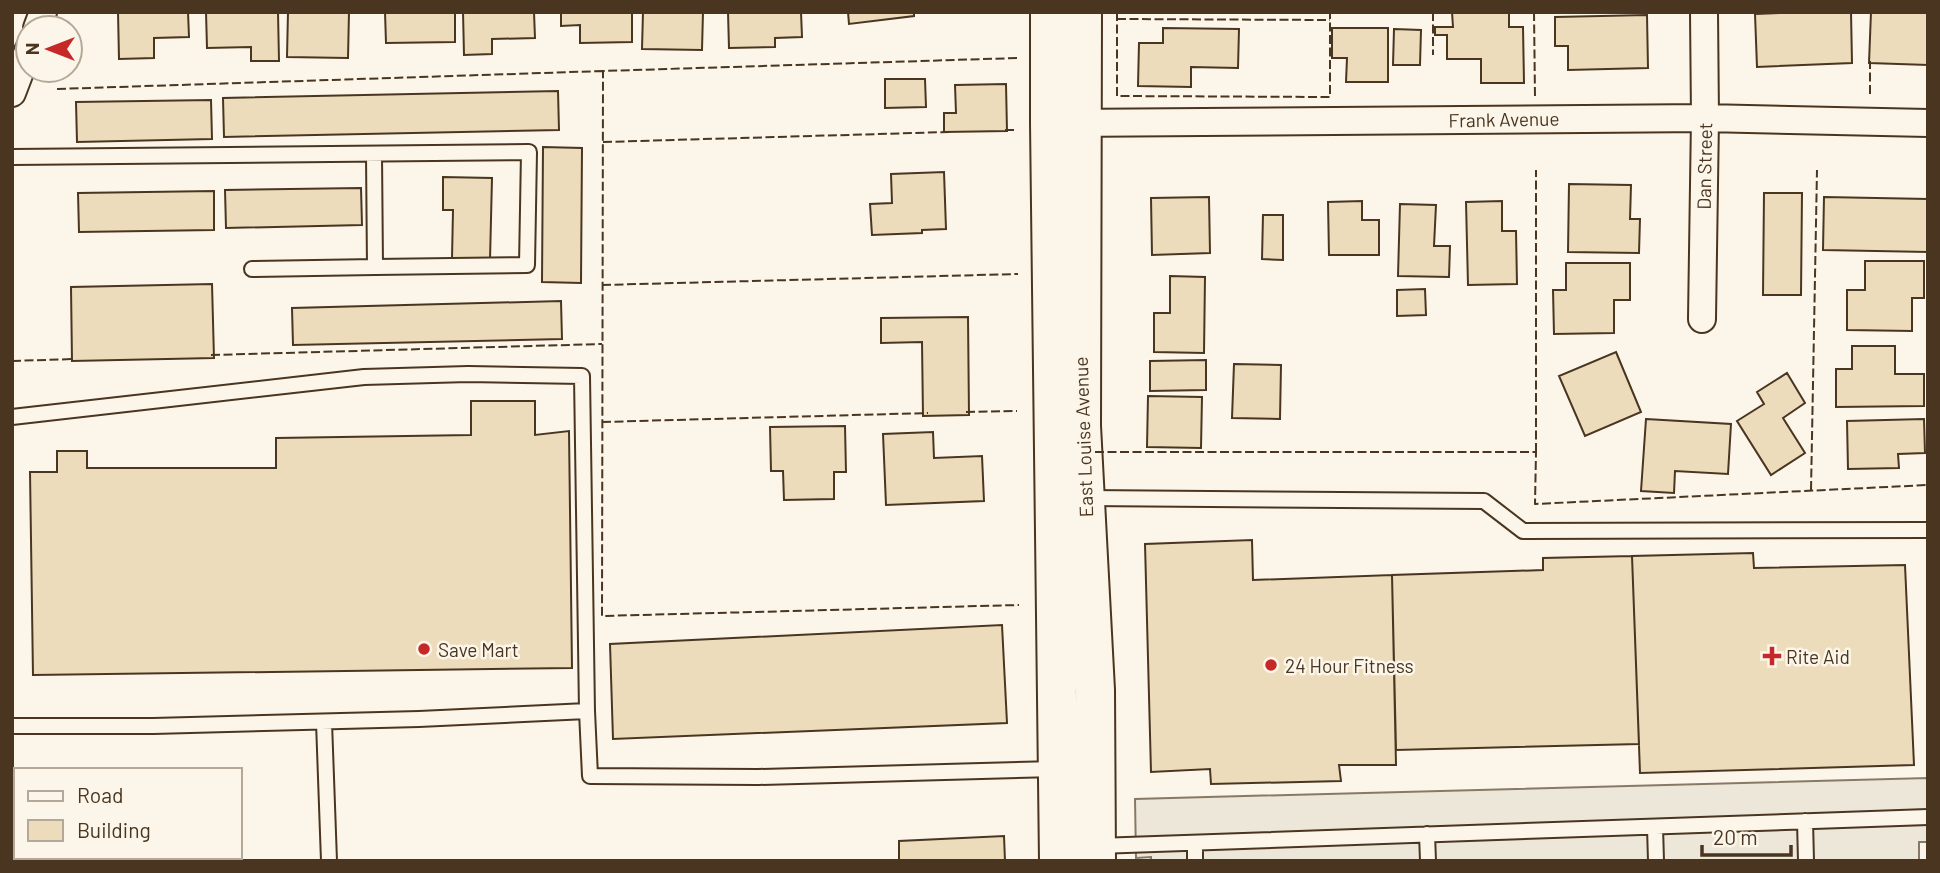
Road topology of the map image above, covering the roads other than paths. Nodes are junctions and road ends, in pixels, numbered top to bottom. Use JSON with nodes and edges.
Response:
{"nodes":[{"id":1,"x":1050,"y":12,"type":"edge"},
{"id":2,"x":1082,"y":12,"type":"edge"},
{"id":3,"x":1704,"y":12,"type":"edge"},
{"id":4,"x":1705,"y":118,"type":"junction"},
{"id":5,"x":1065,"y":123,"type":"junction"},
{"id":6,"x":1928,"y":123,"type":"edge"},
{"id":7,"x":374,"y":154,"type":"junction"},
{"id":8,"x":12,"y":157,"type":"edge"},
{"id":9,"x":375,"y":267,"type":"junction"},
{"id":10,"x":252,"y":269,"type":"dead end"},
{"id":11,"x":1702,"y":319,"type":"dead end"},
{"id":12,"x":12,"y":417,"type":"edge"},
{"id":13,"x":1085,"y":498,"type":"junction"},
{"id":14,"x":1928,"y":530,"type":"edge"},
{"id":15,"x":587,"y":711,"type":"junction"},
{"id":16,"x":324,"y":722,"type":"junction"},
{"id":17,"x":12,"y":726,"type":"edge"},
{"id":18,"x":1058,"y":769,"type":"junction"},
{"id":19,"x":1928,"y":817,"type":"edge"},
{"id":20,"x":1805,"y":821,"type":"junction"},
{"id":21,"x":1655,"y":827,"type":"junction"},
{"id":22,"x":1427,"y":834,"type":"junction"},
{"id":23,"x":1195,"y":843,"type":"junction"},
{"id":24,"x":1096,"y":853,"type":"edge"},
{"id":25,"x":330,"y":861,"type":"edge"},
{"id":26,"x":1059,"y":861,"type":"edge"},
{"id":27,"x":1195,"y":861,"type":"edge"},
{"id":28,"x":1428,"y":861,"type":"edge"},
{"id":29,"x":1656,"y":861,"type":"edge"},
{"id":30,"x":1806,"y":861,"type":"edge"}],
"edges":[{"from":1,"to":5,"type":"street","name":"East Louise Avenue"},
{"from":2,"to":5,"type":"street","name":"East Louise Avenue"},
{"from":3,"to":4,"type":"street","name":"Dan Street"},
{"from":4,"to":5,"type":"street","name":"Frank Avenue"},
{"from":4,"to":6,"type":"street","name":"Frank Avenue"},
{"from":4,"to":11,"type":"street","name":"Dan Street"},
{"from":5,"to":13,"type":"street","name":"East Louise Avenue"},
{"from":5,"to":18,"type":"street","name":"East Louise Avenue"},
{"from":7,"to":8,"type":"lane"},
{"from":7,"to":9,"type":"lane"},
{"from":7,"to":9,"type":"lane"},
{"from":9,"to":10,"type":"lane"},
{"from":12,"to":15,"type":"lane"},
{"from":13,"to":14,"type":"lane"},
{"from":13,"to":24,"type":"street","name":"East Louise Avenue"},
{"from":15,"to":16,"type":"lane"},
{"from":15,"to":18,"type":"lane"},
{"from":16,"to":17,"type":"lane"},
{"from":16,"to":25,"type":"lane"},
{"from":18,"to":26,"type":"street","name":"East Louise Avenue"},
{"from":19,"to":20,"type":"lane"},
{"from":20,"to":21,"type":"lane"},
{"from":20,"to":30,"type":"lane"},
{"from":21,"to":22,"type":"lane"},
{"from":21,"to":29,"type":"lane"},
{"from":22,"to":23,"type":"lane"},
{"from":22,"to":28,"type":"lane"},
{"from":23,"to":24,"type":"lane"},
{"from":23,"to":27,"type":"lane"}]}
